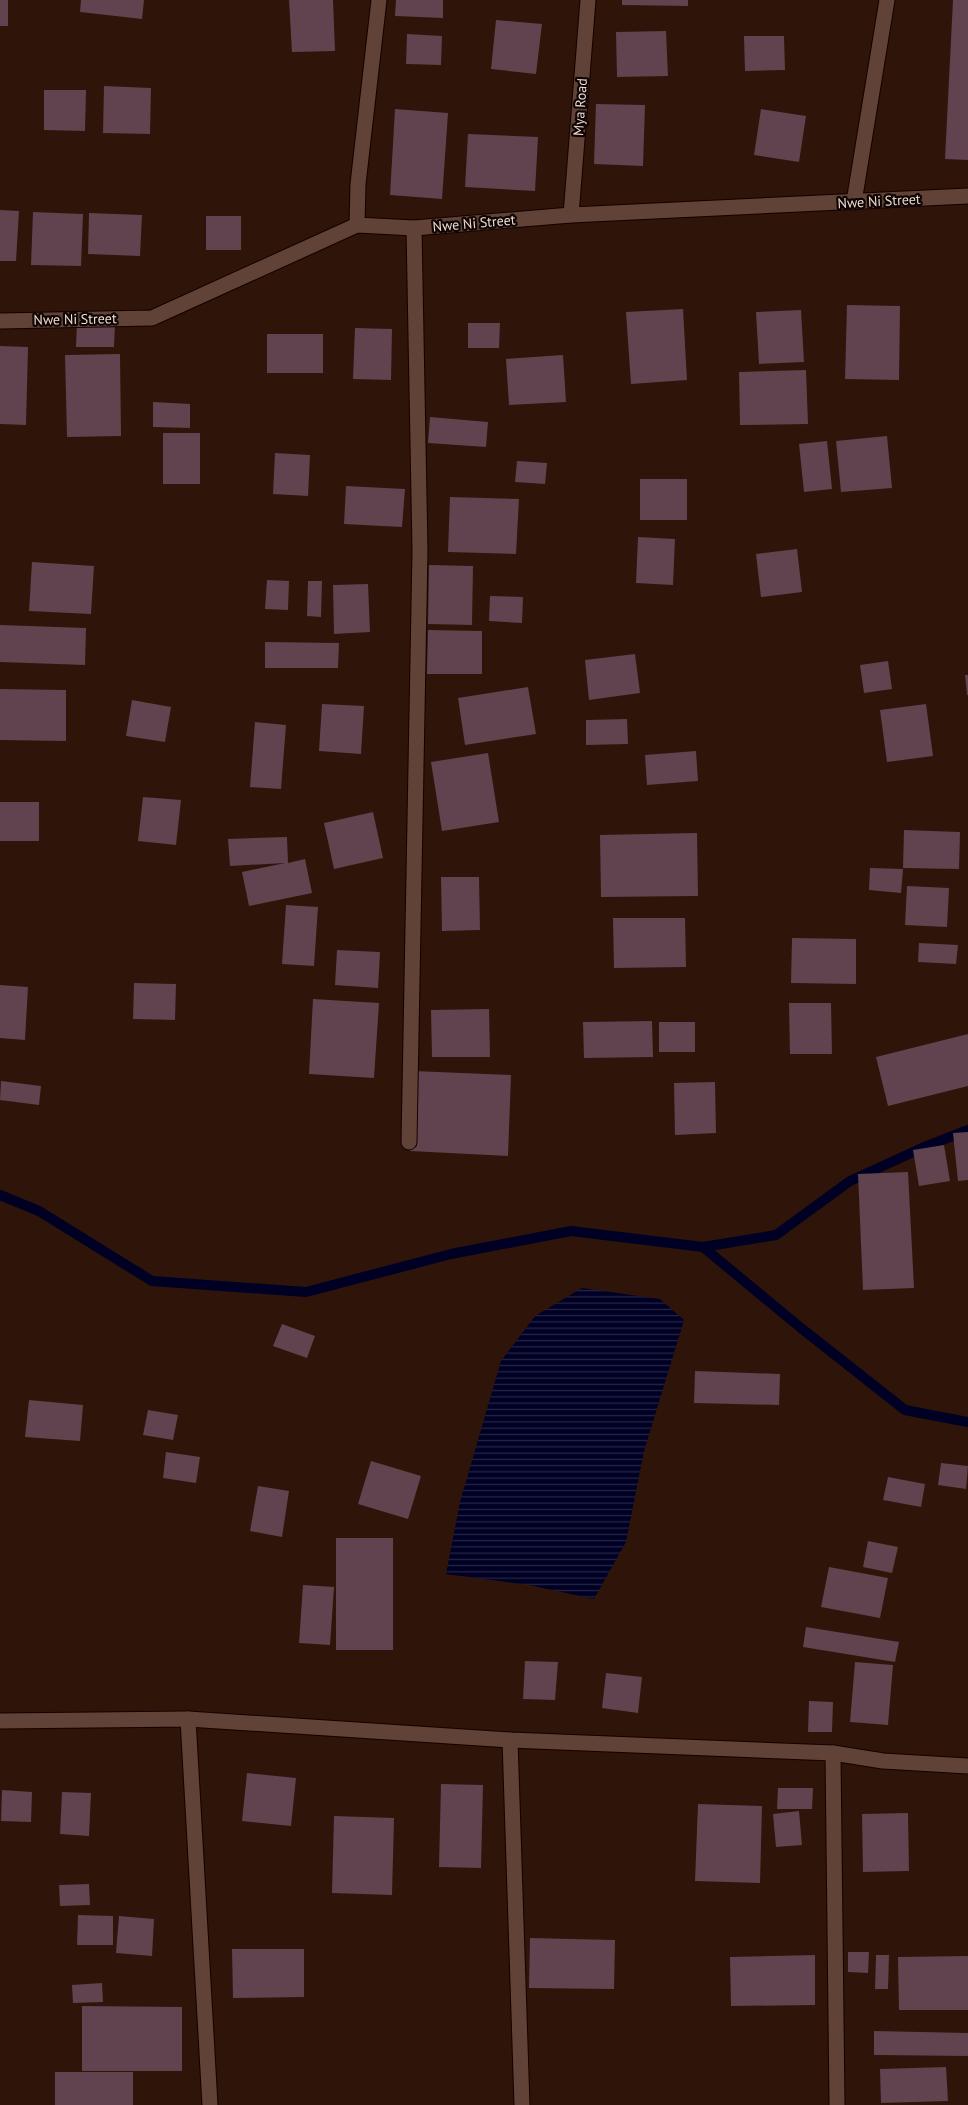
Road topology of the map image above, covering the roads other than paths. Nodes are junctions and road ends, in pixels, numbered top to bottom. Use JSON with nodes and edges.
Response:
{"nodes":[{"id":1,"x":379,"y":0,"type":"edge"},
{"id":2,"x":588,"y":0,"type":"edge"},
{"id":3,"x":887,"y":0,"type":"edge"},
{"id":4,"x":968,"y":196,"type":"edge"},
{"id":5,"x":854,"y":202,"type":"junction"},
{"id":6,"x":571,"y":215,"type":"junction"},
{"id":7,"x":357,"y":225,"type":"junction"},
{"id":8,"x":414,"y":228,"type":"junction"},
{"id":9,"x":0,"y":320,"type":"edge"},
{"id":10,"x":409,"y":1142,"type":"dead end"},
{"id":11,"x":188,"y":1719,"type":"junction"},
{"id":12,"x":0,"y":1721,"type":"edge"},
{"id":13,"x":510,"y":1740,"type":"junction"},
{"id":14,"x":833,"y":1754,"type":"junction"},
{"id":15,"x":968,"y":1766,"type":"edge"},
{"id":16,"x":210,"y":2105,"type":"edge"},
{"id":17,"x":522,"y":2105,"type":"edge"},
{"id":18,"x":837,"y":2105,"type":"edge"}],
"edges":[{"from":1,"to":7,"type":"street"},
{"from":2,"to":6,"type":"street","name":"Mya Road"},
{"from":3,"to":5,"type":"street"},
{"from":4,"to":5,"type":"street","name":"Nwe Ni Street"},
{"from":5,"to":6,"type":"street","name":"Nwe Ni Street"},
{"from":6,"to":8,"type":"street","name":"Nwe Ni Street"},
{"from":7,"to":8,"type":"street","name":"Nwe Ni Street"},
{"from":7,"to":9,"type":"street","name":"Nwe Ni Street"},
{"from":8,"to":10,"type":"street"},
{"from":11,"to":12,"type":"street"},
{"from":11,"to":13,"type":"street"},
{"from":11,"to":16,"type":"street"},
{"from":13,"to":14,"type":"street"},
{"from":13,"to":17,"type":"street"},
{"from":14,"to":15,"type":"street"},
{"from":14,"to":18,"type":"street"}]}
